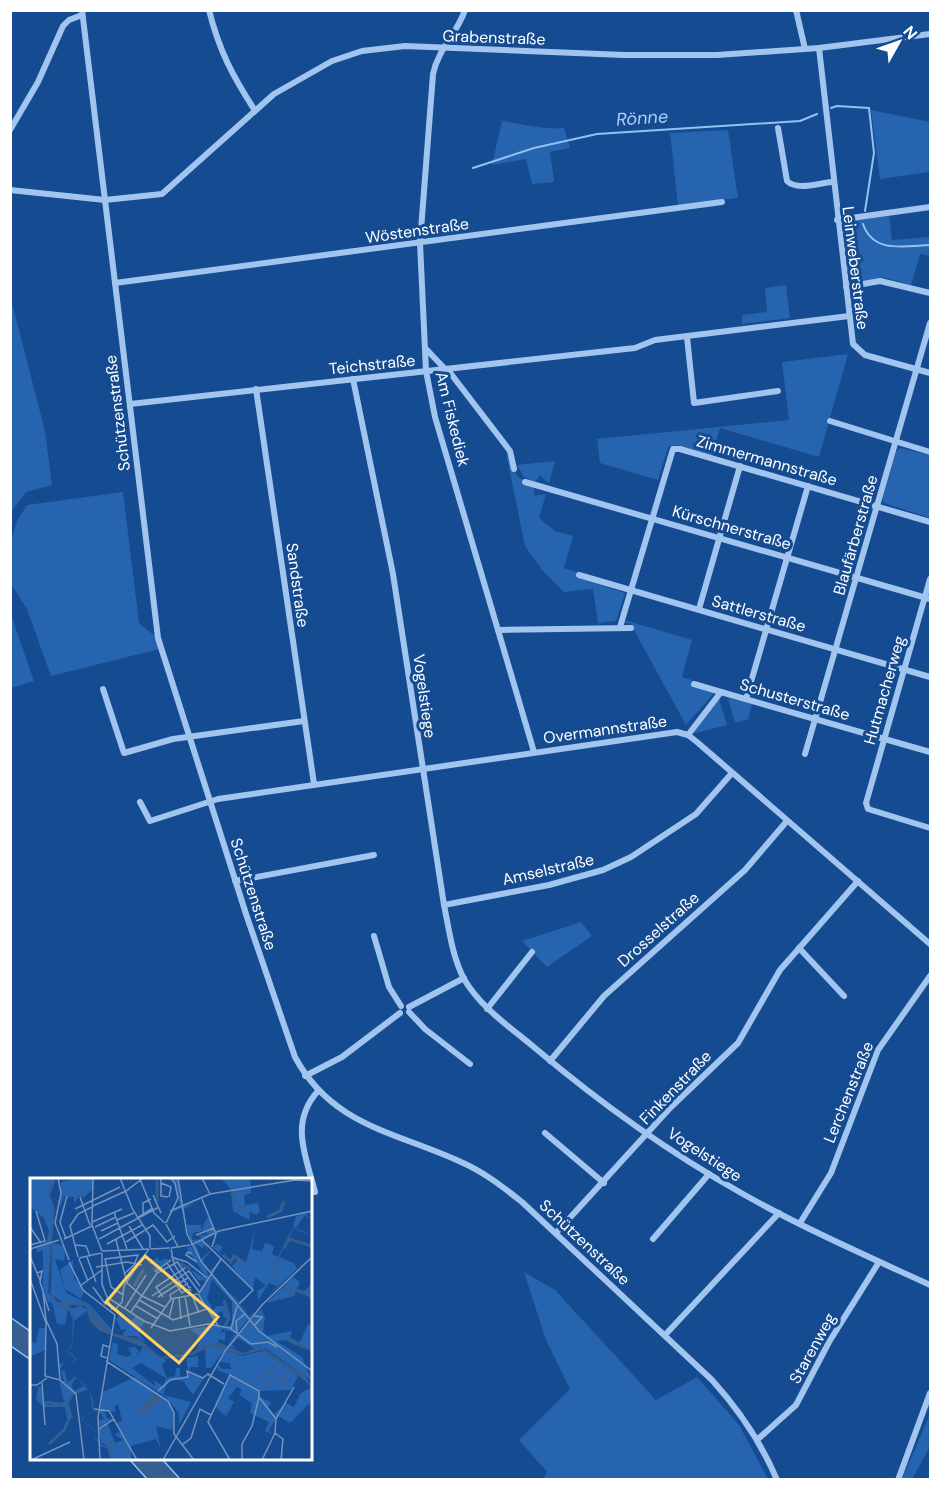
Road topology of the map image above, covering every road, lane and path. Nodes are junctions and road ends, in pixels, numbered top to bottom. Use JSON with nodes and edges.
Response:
{"nodes":[{"id":1,"x":465,"y":10,"type":"edge"},
{"id":2,"x":796,"y":10,"type":"edge"},
{"id":3,"x":210,"y":11,"type":"edge"},
{"id":4,"x":82,"y":13,"type":"edge"},
{"id":5,"x":930,"y":34,"type":"edge"},
{"id":6,"x":443,"y":48,"type":"junction"},
{"id":7,"x":819,"y":48,"type":"junction"},
{"id":8,"x":805,"y":50,"type":"junction"},
{"id":9,"x":254,"y":109,"type":"junction"},
{"id":10,"x":778,"y":128,"type":"dead end"},
{"id":11,"x":10,"y":130,"type":"edge"},
{"id":12,"x":832,"y":182,"type":"junction"},
{"id":13,"x":10,"y":190,"type":"edge"},
{"id":14,"x":105,"y":200,"type":"junction"},
{"id":15,"x":722,"y":202,"type":"dead end"},
{"id":16,"x":930,"y":207,"type":"edge"},
{"id":17,"x":837,"y":220,"type":"junction"},
{"id":18,"x":420,"y":243,"type":"junction"},
{"id":19,"x":115,"y":283,"type":"junction"},
{"id":20,"x":846,"y":287,"type":"junction"},
{"id":21,"x":930,"y":293,"type":"edge"},
{"id":22,"x":849,"y":316,"type":"junction"},
{"id":23,"x":930,"y":323,"type":"edge"},
{"id":24,"x":687,"y":337,"type":"junction"},
{"id":25,"x":425,"y":347,"type":"junction"},
{"id":26,"x":918,"y":369,"type":"junction"},
{"id":27,"x":447,"y":370,"type":"junction"},
{"id":28,"x":426,"y":371,"type":"junction"},
{"id":29,"x":930,"y":373,"type":"edge"},
{"id":30,"x":353,"y":380,"type":"junction"},
{"id":31,"x":256,"y":389,"type":"junction"},
{"id":32,"x":778,"y":391,"type":"dead end"},
{"id":33,"x":130,"y":404,"type":"junction"},
{"id":34,"x":830,"y":422,"type":"dead end"},
{"id":35,"x":895,"y":442,"type":"junction"},
{"id":36,"x":930,"y":452,"type":"edge"},
{"id":37,"x":740,"y":466,"type":"junction"},
{"id":38,"x":514,"y":469,"type":"dead end"},
{"id":39,"x":525,"y":482,"type":"dead end"},
{"id":40,"x":808,"y":486,"type":"junction"},
{"id":41,"x":877,"y":506,"type":"junction"},
{"id":42,"x":650,"y":518,"type":"junction"},
{"id":43,"x":930,"y":522,"type":"edge"},
{"id":44,"x":719,"y":538,"type":"junction"},
{"id":45,"x":788,"y":558,"type":"junction"},
{"id":46,"x":579,"y":575,"type":"dead end"},
{"id":47,"x":856,"y":578,"type":"junction"},
{"id":48,"x":930,"y":579,"type":"edge"},
{"id":49,"x":630,"y":590,"type":"junction"},
{"id":50,"x":928,"y":598,"type":"edge"},
{"id":51,"x":699,"y":609,"type":"junction"},
{"id":52,"x":620,"y":627,"type":"junction"},
{"id":53,"x":631,"y":628,"type":"dead end"},
{"id":54,"x":498,"y":630,"type":"junction"},
{"id":55,"x":767,"y":630,"type":"junction"},
{"id":56,"x":836,"y":650,"type":"junction"},
{"id":57,"x":904,"y":669,"type":"junction"},
{"id":58,"x":930,"y":677,"type":"edge"},
{"id":59,"x":694,"y":684,"type":"dead end"},
{"id":60,"x":103,"y":690,"type":"dead end"},
{"id":61,"x":721,"y":692,"type":"junction"},
{"id":62,"x":746,"y":699,"type":"junction"},
{"id":63,"x":816,"y":719,"type":"junction"},
{"id":64,"x":304,"y":721,"type":"junction"},
{"id":65,"x":688,"y":735,"type":"junction"},
{"id":66,"x":188,"y":736,"type":"junction"},
{"id":67,"x":884,"y":739,"type":"junction"},
{"id":68,"x":534,"y":752,"type":"junction"},
{"id":69,"x":930,"y":752,"type":"edge"},
{"id":70,"x":805,"y":754,"type":"dead end"},
{"id":71,"x":422,"y":769,"type":"junction"},
{"id":72,"x":732,"y":773,"type":"junction"},
{"id":73,"x":314,"y":784,"type":"junction"},
{"id":74,"x":140,"y":802,"type":"dead end"},
{"id":75,"x":209,"y":802,"type":"junction"},
{"id":76,"x":788,"y":821,"type":"junction"},
{"id":77,"x":930,"y":828,"type":"edge"},
{"id":78,"x":374,"y":855,"type":"dead end"},
{"id":79,"x":235,"y":881,"type":"junction"},
{"id":80,"x":858,"y":881,"type":"junction"},
{"id":81,"x":444,"y":905,"type":"junction"},
{"id":82,"x":374,"y":936,"type":"dead end"},
{"id":83,"x":930,"y":944,"type":"edge"},
{"id":84,"x":799,"y":948,"type":"junction"},
{"id":85,"x":532,"y":952,"type":"dead end"},
{"id":86,"x":930,"y":976,"type":"edge"},
{"id":87,"x":464,"y":978,"type":"junction"},
{"id":88,"x":844,"y":996,"type":"dead end"},
{"id":89,"x":487,"y":1009,"type":"junction"},
{"id":90,"x":400,"y":1010,"type":"junction"},
{"id":91,"x":409,"y":1010,"type":"junction"},
{"id":92,"x":550,"y":1061,"type":"junction"},
{"id":93,"x":470,"y":1064,"type":"dead end"},
{"id":94,"x":305,"y":1076,"type":"junction"},
{"id":95,"x":318,"y":1091,"type":"junction"},
{"id":96,"x":545,"y":1133,"type":"dead end"},
{"id":97,"x":648,"y":1134,"type":"junction"},
{"id":98,"x":709,"y":1174,"type":"junction"},
{"id":99,"x":311,"y":1178,"type":"edge"},
{"id":100,"x":312,"y":1181,"type":"edge"},
{"id":101,"x":604,"y":1183,"type":"junction"},
{"id":102,"x":315,"y":1192,"type":"dead end"},
{"id":103,"x":778,"y":1213,"type":"junction"},
{"id":104,"x":800,"y":1223,"type":"junction"},
{"id":105,"x":556,"y":1233,"type":"junction"},
{"id":106,"x":652,"y":1239,"type":"dead end"},
{"id":107,"x":879,"y":1262,"type":"junction"},
{"id":108,"x":930,"y":1285,"type":"edge"},
{"id":109,"x":665,"y":1335,"type":"junction"},
{"id":110,"x":930,"y":1393,"type":"edge"},
{"id":111,"x":758,"y":1439,"type":"junction"},
{"id":112,"x":777,"y":1479,"type":"edge"},
{"id":113,"x":898,"y":1479,"type":"edge"}],
"edges":[{"from":1,"to":6,"type":"street","name":"Am Fiskediek"},
{"from":2,"to":8,"type":"street"},
{"from":3,"to":9,"type":"street"},
{"from":4,"to":11,"type":"street"},
{"from":4,"to":14,"type":"street","name":"Schützenstraße"},
{"from":5,"to":7,"type":"street","name":"Grabenstraße"},
{"from":6,"to":8,"type":"street","name":"Grabenstraße"},
{"from":6,"to":9,"type":"street","name":"Grabenstraße"},
{"from":6,"to":18,"type":"street","name":"Am Fiskediek"},
{"from":7,"to":8,"type":"street","name":"Grabenstraße"},
{"from":7,"to":12,"type":"street","name":"Leinweberstraße"},
{"from":9,"to":14,"type":"street","name":"Grabenstraße"},
{"from":10,"to":12,"type":"street"},
{"from":12,"to":17,"type":"street","name":"Leinweberstraße"},
{"from":13,"to":14,"type":"street","name":"Grabenstraße"},
{"from":14,"to":19,"type":"street","name":"Schützenstraße"},
{"from":15,"to":18,"type":"street","name":"Wöstenstraße"},
{"from":16,"to":17,"type":"street"},
{"from":17,"to":20,"type":"street","name":"Leinweberstraße"},
{"from":18,"to":19,"type":"street","name":"Wöstenstraße"},
{"from":18,"to":25,"type":"street","name":"Am Fiskediek"},
{"from":19,"to":33,"type":"street","name":"Schützenstraße"},
{"from":20,"to":21,"type":"street"},
{"from":20,"to":22,"type":"street","name":"Leinweberstraße"},
{"from":22,"to":24,"type":"street","name":"Teichstraße"},
{"from":22,"to":26,"type":"street","name":"Leinweberstraße"},
{"from":23,"to":26,"type":"street","name":"Blaufärberstraße"},
{"from":24,"to":27,"type":"street","name":"Teichstraße"},
{"from":24,"to":32,"type":"street"},
{"from":25,"to":27,"type":"street"},
{"from":25,"to":28,"type":"street","name":"Am Fiskediek"},
{"from":26,"to":29,"type":"street","name":"Leinweberstraße"},
{"from":26,"to":35,"type":"street","name":"Blaufärberstraße"},
{"from":27,"to":28,"type":"street","name":"Teichstraße"},
{"from":27,"to":38,"type":"street"},
{"from":28,"to":30,"type":"street","name":"Teichstraße"},
{"from":28,"to":54,"type":"street","name":"Am Fiskediek"},
{"from":30,"to":31,"type":"street","name":"Teichstraße"},
{"from":30,"to":71,"type":"street","name":"Vogelstiege"},
{"from":31,"to":33,"type":"street","name":"Teichstraße"},
{"from":31,"to":64,"type":"street","name":"Sandstraße"},
{"from":33,"to":66,"type":"street","name":"Schützenstraße"},
{"from":34,"to":35,"type":"street"},
{"from":35,"to":36,"type":"street"},
{"from":35,"to":41,"type":"street","name":"Blaufärberstraße"},
{"from":37,"to":40,"type":"street","name":"Zimmermannstraße"},
{"from":37,"to":42,"type":"street","name":"Zimmermannstraße"},
{"from":37,"to":44,"type":"street"},
{"from":39,"to":42,"type":"street","name":"Kürschnerstraße"},
{"from":40,"to":41,"type":"street","name":"Zimmermannstraße"},
{"from":40,"to":45,"type":"street"},
{"from":41,"to":43,"type":"street","name":"Zimmermannstraße"},
{"from":41,"to":47,"type":"street","name":"Blaufärberstraße"},
{"from":42,"to":44,"type":"street","name":"Kürschnerstraße"},
{"from":42,"to":49,"type":"street"},
{"from":44,"to":45,"type":"street","name":"Kürschnerstraße"},
{"from":44,"to":51,"type":"street"},
{"from":45,"to":47,"type":"street","name":"Kürschnerstraße"},
{"from":45,"to":55,"type":"street"},
{"from":46,"to":49,"type":"street","name":"Sattlerstraße"},
{"from":47,"to":50,"type":"street","name":"Kürschnerstraße"},
{"from":47,"to":56,"type":"street","name":"Blaufärberstraße"},
{"from":48,"to":50,"type":"street","name":"Hutmacherweg"},
{"from":49,"to":51,"type":"street","name":"Sattlerstraße"},
{"from":49,"to":52,"type":"street"},
{"from":50,"to":57,"type":"street","name":"Hutmacherweg"},
{"from":51,"to":55,"type":"street","name":"Sattlerstraße"},
{"from":52,"to":53,"type":"street"},
{"from":52,"to":54,"type":"street"},
{"from":54,"to":68,"type":"street","name":"Am Fiskediek"},
{"from":55,"to":56,"type":"street","name":"Sattlerstraße"},
{"from":55,"to":62,"type":"street"},
{"from":56,"to":57,"type":"street","name":"Sattlerstraße"},
{"from":56,"to":63,"type":"street","name":"Blaufärberstraße"},
{"from":57,"to":58,"type":"street","name":"Sattlerstraße"},
{"from":57,"to":67,"type":"street","name":"Hutmacherweg"},
{"from":59,"to":61,"type":"street","name":"Schusterstraße"},
{"from":60,"to":66,"type":"street"},
{"from":61,"to":62,"type":"street","name":"Schusterstraße"},
{"from":61,"to":65,"type":"street","name":"Schusterstraße"},
{"from":62,"to":63,"type":"street","name":"Schusterstraße"},
{"from":63,"to":67,"type":"street","name":"Schusterstraße"},
{"from":63,"to":70,"type":"street","name":"Blaufärberstraße"},
{"from":64,"to":66,"type":"street"},
{"from":64,"to":73,"type":"street","name":"Sandstraße"},
{"from":65,"to":68,"type":"street","name":"Overmannstraße"},
{"from":65,"to":72,"type":"street","name":"Overmannstraße"},
{"from":66,"to":75,"type":"street","name":"Schützenstraße"},
{"from":67,"to":69,"type":"street","name":"Schusterstraße"},
{"from":67,"to":77,"type":"street","name":"Hutmacherweg"},
{"from":68,"to":71,"type":"street","name":"Overmannstraße"},
{"from":71,"to":73,"type":"street","name":"Overmannstraße"},
{"from":71,"to":81,"type":"street","name":"Vogelstiege"},
{"from":72,"to":76,"type":"street","name":"Overmannstraße"},
{"from":72,"to":81,"type":"street","name":"Amselstraße"},
{"from":73,"to":75,"type":"street","name":"Overmannstraße"},
{"from":74,"to":75,"type":"street"},
{"from":75,"to":79,"type":"street","name":"Schützenstraße"},
{"from":76,"to":80,"type":"street","name":"Overmannstraße"},
{"from":76,"to":92,"type":"street","name":"Drosselstraße"},
{"from":78,"to":79,"type":"street"},
{"from":79,"to":94,"type":"street","name":"Schützenstraße"},
{"from":80,"to":83,"type":"street","name":"Overmannstraße"},
{"from":80,"to":84,"type":"street","name":"Finkenstraße"},
{"from":81,"to":87,"type":"street","name":"Vogelstiege"},
{"from":82,"to":90,"type":"street"},
{"from":84,"to":88,"type":"street"},
{"from":84,"to":97,"type":"street","name":"Finkenstraße"},
{"from":85,"to":89,"type":"street"},
{"from":86,"to":104,"type":"street","name":"Lerchenstraße"},
{"from":87,"to":89,"type":"street","name":"Vogelstiege"},
{"from":87,"to":91,"type":"street"},
{"from":89,"to":92,"type":"street","name":"Vogelstiege"},
{"from":90,"to":91,"type":"street"},
{"from":90,"to":94,"type":"street"},
{"from":91,"to":93,"type":"street"},
{"from":92,"to":97,"type":"street","name":"Vogelstiege"},
{"from":94,"to":95,"type":"street","name":"Schützenstraße"},
{"from":95,"to":99,"type":"street"},
{"from":95,"to":105,"type":"street","name":"Schützenstraße"},
{"from":96,"to":101,"type":"street"},
{"from":97,"to":98,"type":"street","name":"Vogelstiege"},
{"from":97,"to":101,"type":"street","name":"Finkenstraße"},
{"from":98,"to":103,"type":"street","name":"Vogelstiege"},
{"from":98,"to":106,"type":"street"},
{"from":100,"to":102,"type":"street"},
{"from":101,"to":105,"type":"street","name":"Finkenstraße"},
{"from":103,"to":104,"type":"street","name":"Vogelstiege"},
{"from":103,"to":109,"type":"street"},
{"from":104,"to":107,"type":"street","name":"Vogelstiege"},
{"from":105,"to":109,"type":"street","name":"Schützenstraße"},
{"from":107,"to":108,"type":"street","name":"Vogelstiege"},
{"from":107,"to":111,"type":"street","name":"Starenweg"},
{"from":109,"to":111,"type":"street","name":"Schützenstraße"},
{"from":110,"to":113,"type":"street"},
{"from":111,"to":112,"type":"street","name":"Schützenstraße"}]}
